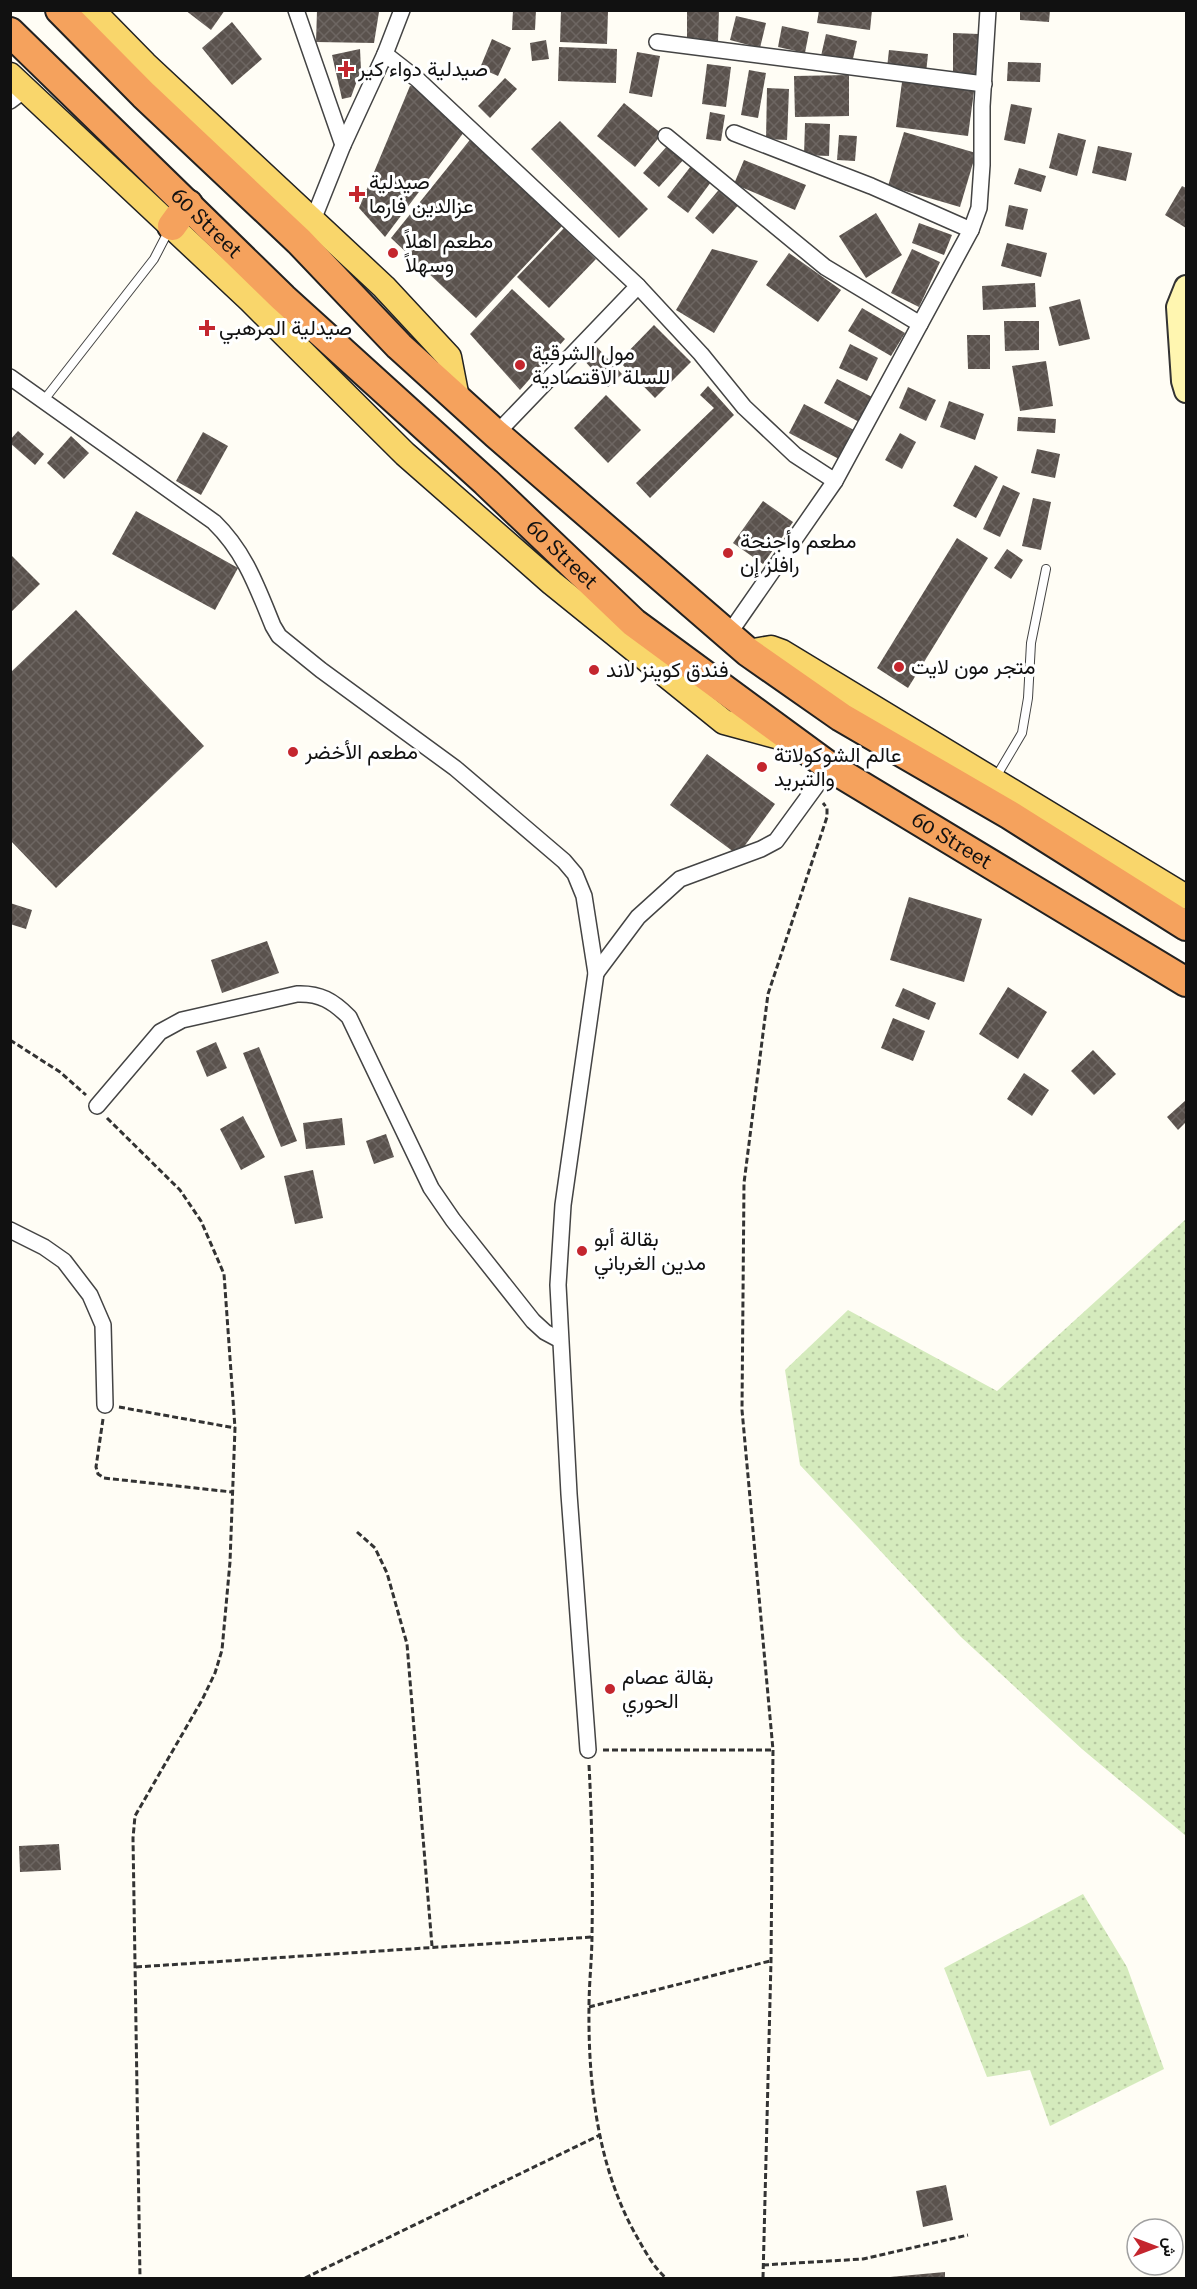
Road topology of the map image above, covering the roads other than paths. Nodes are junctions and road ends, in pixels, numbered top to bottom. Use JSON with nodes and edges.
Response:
{"nodes":[{"id":1,"x":60,"y":10,"type":"edge"},
{"id":2,"x":92,"y":10,"type":"edge"},
{"id":3,"x":296,"y":10,"type":"edge"},
{"id":4,"x":402,"y":10,"type":"edge"},
{"id":5,"x":988,"y":10,"type":"edge"},
{"id":6,"x":10,"y":32,"type":"edge"},
{"id":7,"x":657,"y":42,"type":"dead end"},
{"id":8,"x":385,"y":54,"type":"junction"},
{"id":9,"x":984,"y":84,"type":"junction"},
{"id":10,"x":16,"y":88,"type":"edge"},
{"id":11,"x":734,"y":133,"type":"dead end"},
{"id":12,"x":666,"y":136,"type":"dead end"},
{"id":13,"x":343,"y":145,"type":"junction"},
{"id":14,"x":180,"y":215,"type":"junction"},
{"id":15,"x":313,"y":220,"type":"junction"},
{"id":16,"x":971,"y":230,"type":"junction"},
{"id":17,"x":638,"y":286,"type":"junction"},
{"id":18,"x":1186,"y":287,"type":"edge"},
{"id":19,"x":920,"y":324,"type":"junction"},
{"id":20,"x":10,"y":377,"type":"edge"},
{"id":21,"x":1186,"y":392,"type":"edge"},
{"id":22,"x":457,"y":398,"type":"junction"},
{"id":23,"x":44,"y":400,"type":"junction"},
{"id":24,"x":496,"y":434,"type":"junction"},
{"id":25,"x":835,"y":481,"type":"junction"},
{"id":26,"x":1046,"y":569,"type":"dead end"},
{"id":27,"x":738,"y":644,"type":"junction"},
{"id":28,"x":830,"y":767,"type":"junction"},
{"id":29,"x":993,"y":780,"type":"junction"},
{"id":30,"x":1016,"y":806,"type":"junction"},
{"id":31,"x":1186,"y":897,"type":"edge"},
{"id":32,"x":1186,"y":926,"type":"edge"},
{"id":33,"x":596,"y":973,"type":"junction"},
{"id":34,"x":1186,"y":982,"type":"edge"},
{"id":35,"x":97,"y":1106,"type":"road end"},
{"id":36,"x":10,"y":1230,"type":"edge"},
{"id":37,"x":560,"y":1340,"type":"junction"},
{"id":38,"x":105,"y":1405,"type":"road end"},
{"id":39,"x":588,"y":1750,"type":"road end"}],
"edges":[{"from":1,"to":22,"type":"highway"},
{"from":2,"to":15,"type":"main road"},
{"from":3,"to":13,"type":"street"},
{"from":4,"to":8,"type":"street"},
{"from":5,"to":9,"type":"street"},
{"from":6,"to":14,"type":"highway","name":"60 Street"},
{"from":7,"to":9,"type":"street"},
{"from":8,"to":13,"type":"street"},
{"from":8,"to":17,"type":"street"},
{"from":9,"to":16,"type":"street"},
{"from":10,"to":14,"type":"main road"},
{"from":11,"to":16,"type":"street"},
{"from":12,"to":19,"type":"street"},
{"from":13,"to":15,"type":"street"},
{"from":14,"to":23,"type":"lane"},
{"from":14,"to":28,"type":"highway","name":"60 Street"},
{"from":15,"to":22,"type":"main road"},
{"from":16,"to":19,"type":"street"},
{"from":17,"to":24,"type":"street"},
{"from":17,"to":25,"type":"street"},
{"from":18,"to":21,"type":"street"},
{"from":19,"to":25,"type":"street"},
{"from":20,"to":23,"type":"street"},
{"from":22,"to":24,"type":"highway"},
{"from":23,"to":33,"type":"street"},
{"from":24,"to":27,"type":"highway"},
{"from":25,"to":27,"type":"street"},
{"from":26,"to":29,"type":"lane"},
{"from":27,"to":29,"type":"main road"},
{"from":27,"to":30,"type":"highway"},
{"from":28,"to":33,"type":"street"},
{"from":28,"to":34,"type":"highway","name":"60 Street"},
{"from":29,"to":30,"type":"main road"},
{"from":30,"to":31,"type":"main road"},
{"from":30,"to":32,"type":"highway"},
{"from":33,"to":37,"type":"street"},
{"from":35,"to":37,"type":"street"},
{"from":36,"to":38,"type":"street"},
{"from":37,"to":39,"type":"street"}]}
